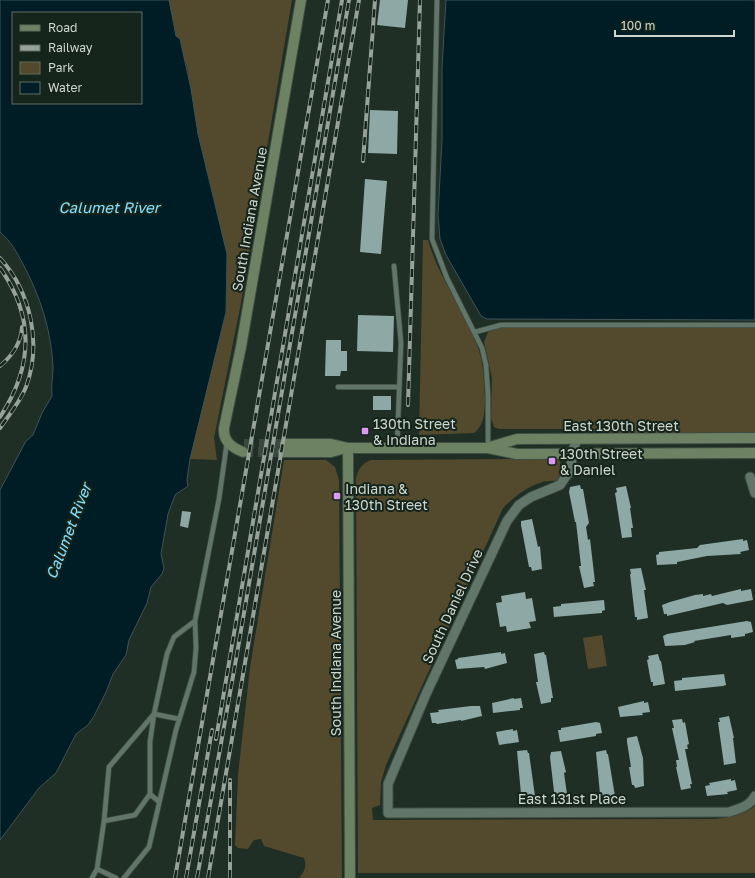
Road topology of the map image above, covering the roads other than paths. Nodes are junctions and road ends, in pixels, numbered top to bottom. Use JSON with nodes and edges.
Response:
{"nodes":[{"id":1,"x":301,"y":0,"type":"edge"},
{"id":2,"x":437,"y":0,"type":"edge"},
{"id":3,"x":394,"y":266,"type":"dead end"},
{"id":4,"x":755,"y":325,"type":"edge"},
{"id":5,"x":475,"y":332,"type":"junction"},
{"id":6,"x":338,"y":387,"type":"dead end"},
{"id":7,"x":399,"y":387,"type":"junction"},
{"id":8,"x":755,"y":438,"type":"edge"},
{"id":9,"x":577,"y":439,"type":"junction"},
{"id":10,"x":227,"y":442,"type":"junction"},
{"id":11,"x":244,"y":448,"type":"tunnel mouth"},
{"id":12,"x":284,"y":448,"type":"tunnel mouth"},
{"id":13,"x":348,"y":448,"type":"junction"},
{"id":14,"x":397,"y":448,"type":"junction"},
{"id":15,"x":488,"y":448,"type":"junction"},
{"id":16,"x":572,"y":453,"type":"junction"},
{"id":17,"x":755,"y":453,"type":"edge"},
{"id":18,"x":750,"y":477,"type":"dead end"},
{"id":19,"x":755,"y":493,"type":"edge"},
{"id":20,"x":195,"y":621,"type":"junction"},
{"id":21,"x":154,"y":714,"type":"junction"},
{"id":22,"x":179,"y":719,"type":"junction"},
{"id":23,"x":150,"y":794,"type":"junction"},
{"id":24,"x":754,"y":798,"type":"edge"},
{"id":25,"x":159,"y":802,"type":"junction"},
{"id":26,"x":388,"y":813,"type":"joint"},
{"id":27,"x":104,"y":822,"type":"junction"},
{"id":28,"x":97,"y":869,"type":"junction"},
{"id":29,"x":92,"y":878,"type":"edge"},
{"id":30,"x":116,"y":878,"type":"edge"},
{"id":31,"x":124,"y":878,"type":"edge"},
{"id":32,"x":350,"y":878,"type":"edge"}],
"edges":[{"from":1,"to":10,"type":"main road","name":"South Indiana Avenue"},
{"from":2,"to":5,"type":"lane"},
{"from":3,"to":7,"type":"lane"},
{"from":4,"to":5,"type":"lane"},
{"from":5,"to":15,"type":"lane"},
{"from":6,"to":7,"type":"lane"},
{"from":7,"to":14,"type":"lane"},
{"from":8,"to":9,"type":"main road","name":"East 130th Street"},
{"from":9,"to":15,"type":"main road","name":"East 130th Street"},
{"from":9,"to":16,"type":"street","name":"South Daniel Drive"},
{"from":10,"to":11,"type":"main road"},
{"from":10,"to":20,"type":"lane"},
{"from":12,"to":13,"type":"main road","name":"East 130th Street"},
{"from":13,"to":14,"type":"main road","name":"East 130th Street"},
{"from":13,"to":32,"type":"main road","name":"South Indiana Avenue"},
{"from":14,"to":15,"type":"main road","name":"East 130th Street"},
{"from":15,"to":16,"type":"main road","name":"East 130th Street"},
{"from":16,"to":17,"type":"main road","name":"East 130th Street"},
{"from":16,"to":26,"type":"street","name":"South Daniel Drive"},
{"from":18,"to":19,"type":"street"},
{"from":20,"to":21,"type":"lane"},
{"from":20,"to":22,"type":"lane"},
{"from":21,"to":22,"type":"lane"},
{"from":21,"to":23,"type":"lane"},
{"from":21,"to":27,"type":"lane"},
{"from":22,"to":25,"type":"lane"},
{"from":23,"to":25,"type":"lane"},
{"from":23,"to":27,"type":"lane"},
{"from":24,"to":26,"type":"street","name":"East 131st Place"},
{"from":25,"to":31,"type":"lane"},
{"from":27,"to":28,"type":"lane"},
{"from":28,"to":29,"type":"lane"},
{"from":28,"to":30,"type":"lane"}]}
